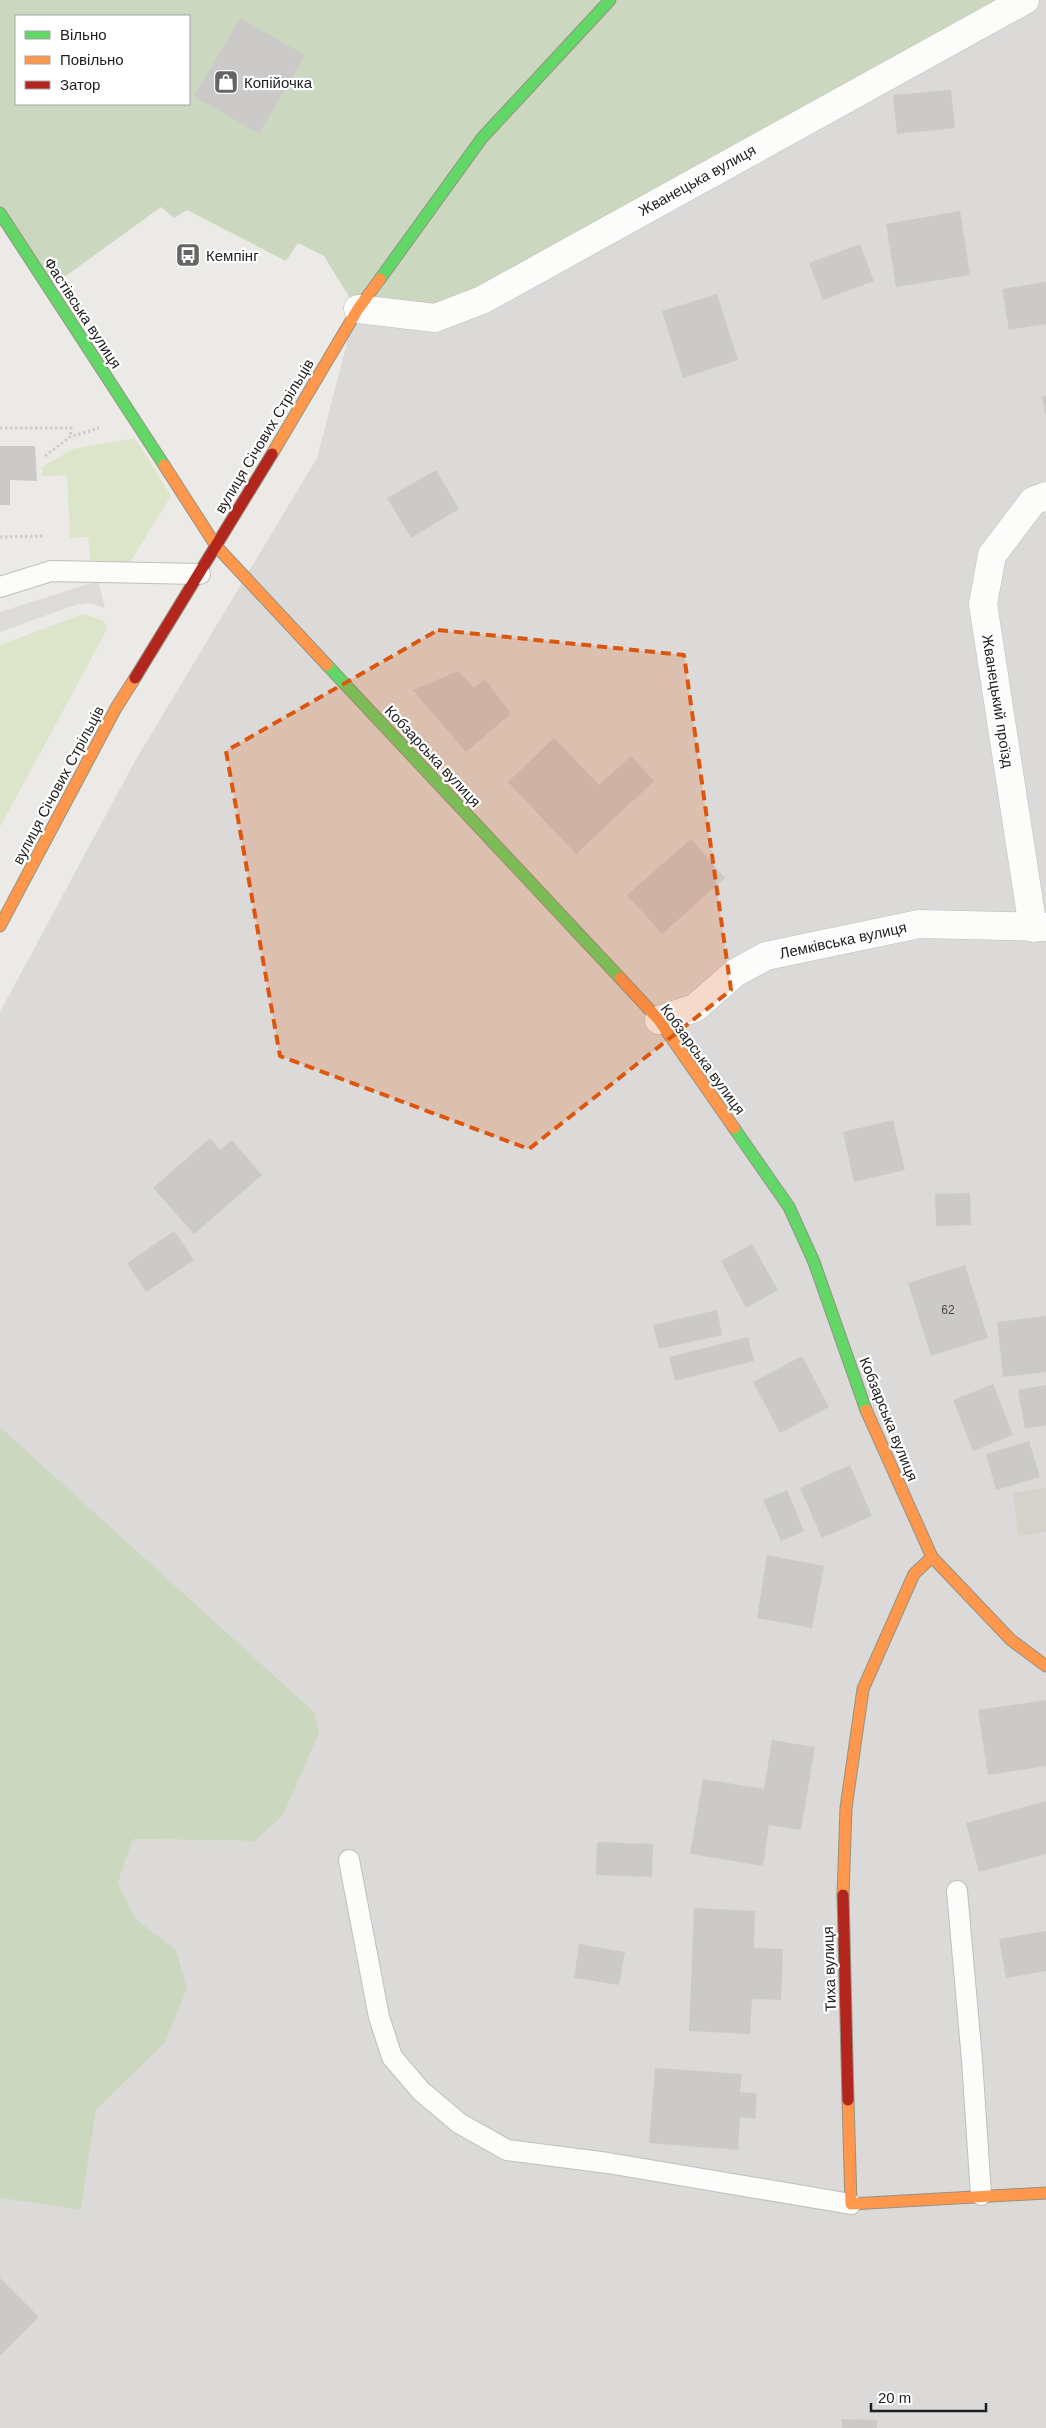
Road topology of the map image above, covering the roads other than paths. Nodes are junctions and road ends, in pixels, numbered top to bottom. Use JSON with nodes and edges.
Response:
{"nodes":[{"id":1,"x":610,"y":0,"type":"edge"},
{"id":2,"x":1025,"y":0,"type":"edge"},
{"id":3,"x":0,"y":213,"type":"edge"},
{"id":4,"x":358,"y":309,"type":"junction"},
{"id":5,"x":142,"y":429,"type":"joint"},
{"id":6,"x":1046,"y":496,"type":"edge"},
{"id":7,"x":216,"y":546,"type":"junction"},
{"id":8,"x":200,"y":574,"type":"junction"},
{"id":9,"x":0,"y":587,"type":"edge"},
{"id":10,"x":0,"y":926,"type":"edge"},
{"id":11,"x":1040,"y":927,"type":"edge"},
{"id":12,"x":659,"y":1020,"type":"junction"},
{"id":13,"x":932,"y":1557,"type":"junction"},
{"id":14,"x":1046,"y":1666,"type":"edge"},
{"id":15,"x":349,"y":1860,"type":"dead end"},
{"id":16,"x":957,"y":1891,"type":"dead end"},
{"id":17,"x":1046,"y":2193,"type":"edge"},
{"id":18,"x":981,"y":2195,"type":"junction"},
{"id":19,"x":851,"y":2204,"type":"junction"}],
"edges":[{"from":1,"to":4,"type":"street","name":"вулиця Січових Стрільців"},
{"from":2,"to":4,"type":"street","name":"Жванецька вулиця"},
{"from":3,"to":5,"type":"street","name":"Фастівська вулиця"},
{"from":4,"to":7,"type":"street","name":"вулиця Січових Стрільців"},
{"from":5,"to":7,"type":"street","name":"Кобзарська вулиця"},
{"from":6,"to":11,"type":"street","name":"Жванецький проїзд"},
{"from":7,"to":8,"type":"street","name":"вулиця Січових Стрільців"},
{"from":7,"to":12,"type":"street","name":"Кобзарська вулиця"},
{"from":8,"to":9,"type":"lane"},
{"from":8,"to":10,"type":"street","name":"вулиця Січових Стрільців"},
{"from":11,"to":12,"type":"street","name":"Лемківська вулиця"},
{"from":12,"to":13,"type":"street","name":"Кобзарська вулиця"},
{"from":13,"to":14,"type":"street","name":"Кобзарська вулиця"},
{"from":13,"to":19,"type":"street","name":"Тиха вулиця"},
{"from":15,"to":19,"type":"lane"},
{"from":16,"to":18,"type":"lane"},
{"from":17,"to":18,"type":"street"},
{"from":18,"to":19,"type":"street"}]}
